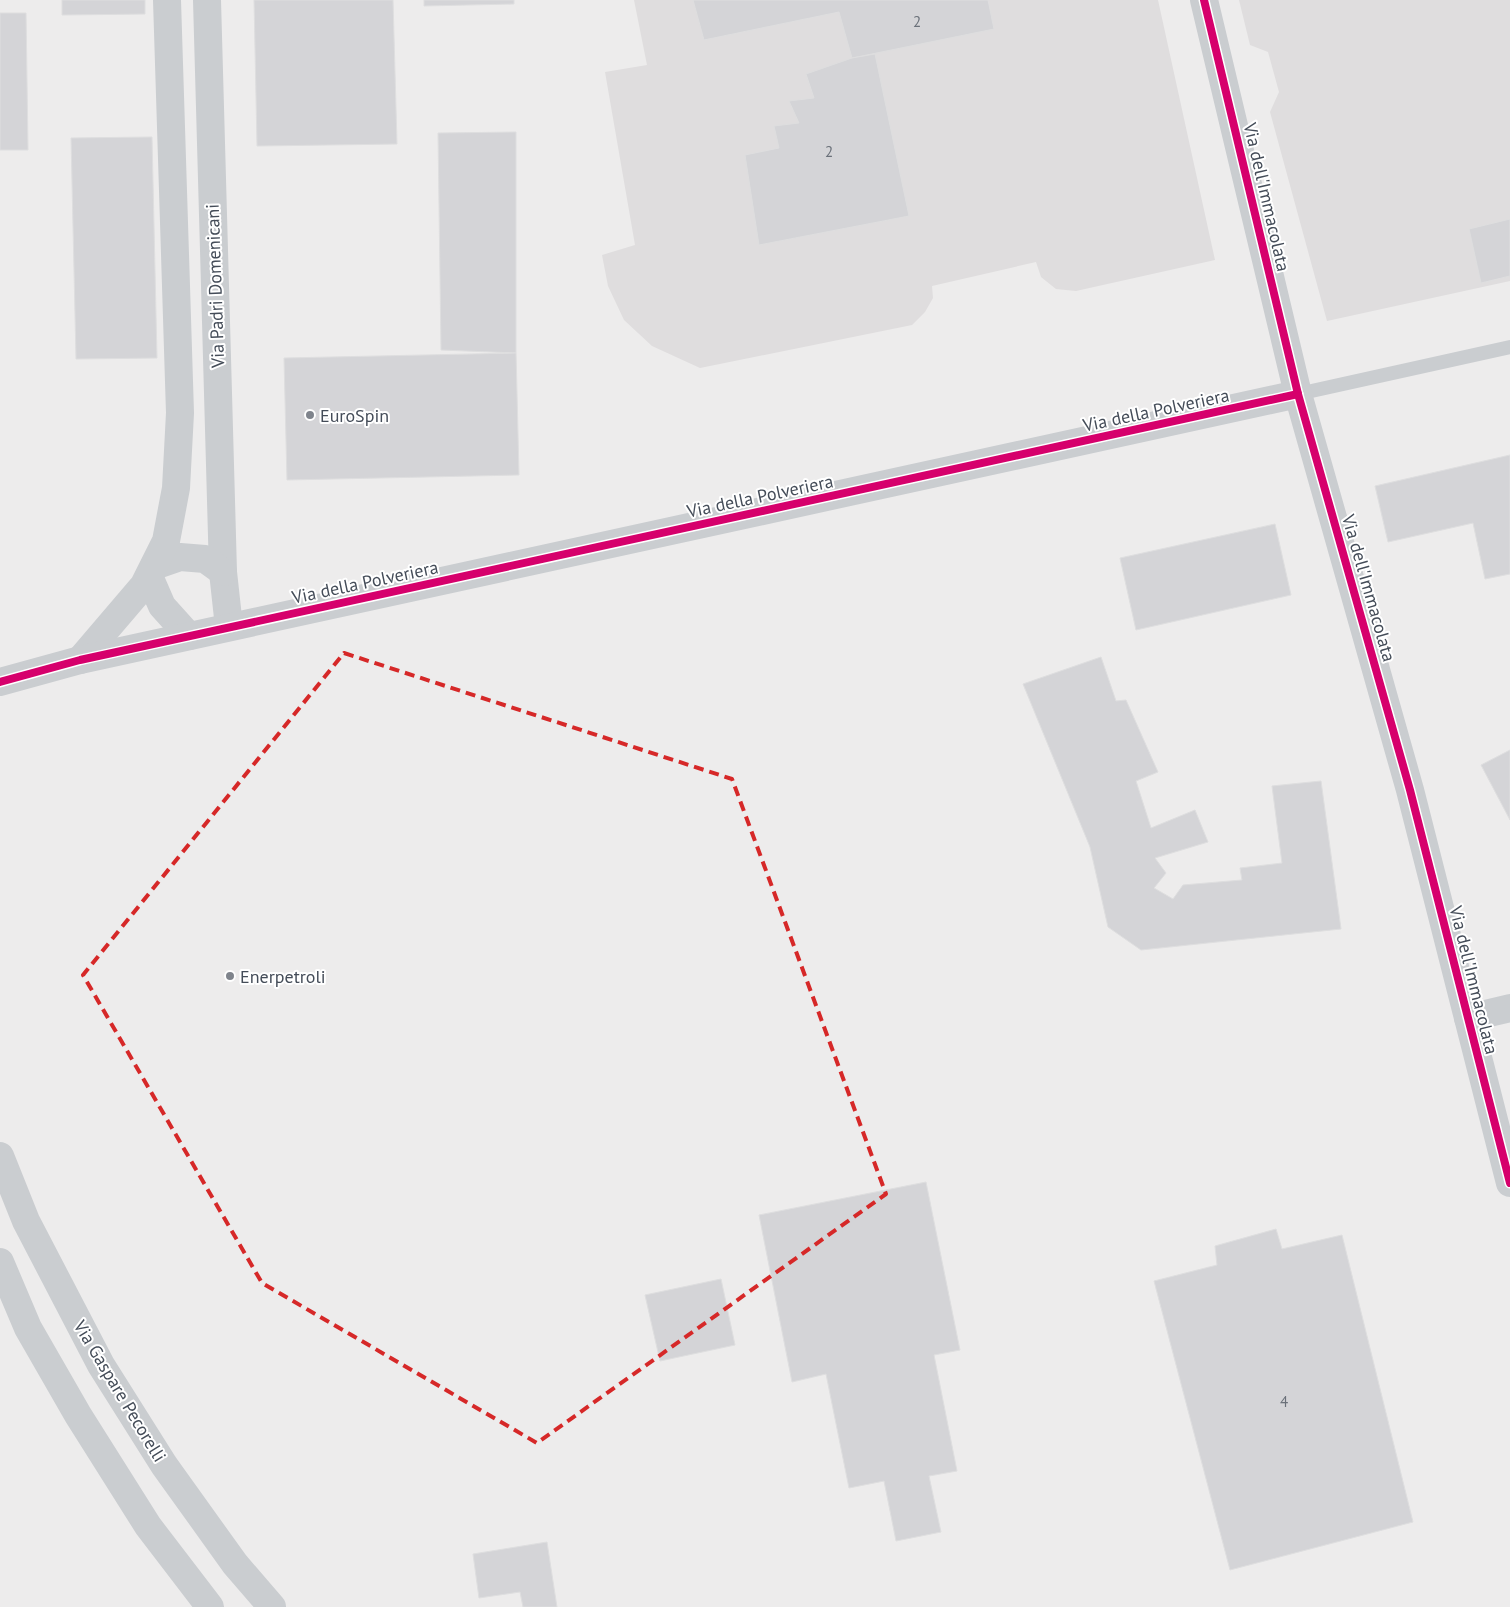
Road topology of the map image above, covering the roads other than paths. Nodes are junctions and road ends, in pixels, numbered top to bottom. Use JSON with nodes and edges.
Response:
{"nodes":[{"id":1,"x":167,"y":0,"type":"edge"},
{"id":2,"x":207,"y":0,"type":"edge"},
{"id":3,"x":1204,"y":0,"type":"edge"},
{"id":4,"x":1510,"y":347,"type":"edge"},
{"id":5,"x":1298,"y":394,"type":"junction"},
{"id":6,"x":151,"y":571,"type":"junction"},
{"id":7,"x":223,"y":572,"type":"junction"},
{"id":8,"x":229,"y":627,"type":"junction"},
{"id":9,"x":189,"y":636,"type":"junction"},
{"id":10,"x":80,"y":660,"type":"junction"},
{"id":11,"x":0,"y":682,"type":"edge"},
{"id":12,"x":1510,"y":1008,"type":"edge"},
{"id":13,"x":1468,"y":1018,"type":"junction"},
{"id":14,"x":0,"y":1156,"type":"edge"},
{"id":15,"x":1510,"y":1183,"type":"edge"},
{"id":16,"x":0,"y":1262,"type":"edge"},
{"id":17,"x":210,"y":1607,"type":"edge"},
{"id":18,"x":272,"y":1607,"type":"edge"}],
"edges":[{"from":1,"to":6,"type":"street"},
{"from":2,"to":7,"type":"street","name":"Via Padri Domenicani"},
{"from":3,"to":5,"type":"street","name":"Via dell'Immacolata"},
{"from":4,"to":5,"type":"lane"},
{"from":5,"to":8,"type":"street","name":"Via della Polveriera"},
{"from":5,"to":13,"type":"street","name":"Via dell'Immacolata"},
{"from":6,"to":7,"type":"street"},
{"from":6,"to":9,"type":"street"},
{"from":6,"to":10,"type":"street"},
{"from":7,"to":8,"type":"street","name":"Via Padri Domenicani"},
{"from":8,"to":9,"type":"street"},
{"from":9,"to":10,"type":"street"},
{"from":10,"to":11,"type":"street"},
{"from":12,"to":13,"type":"street"},
{"from":13,"to":15,"type":"street","name":"Via dell'Immacolata"},
{"from":14,"to":18,"type":"street","name":"Via Gaspare Pecorelli"},
{"from":16,"to":17,"type":"street"}]}
